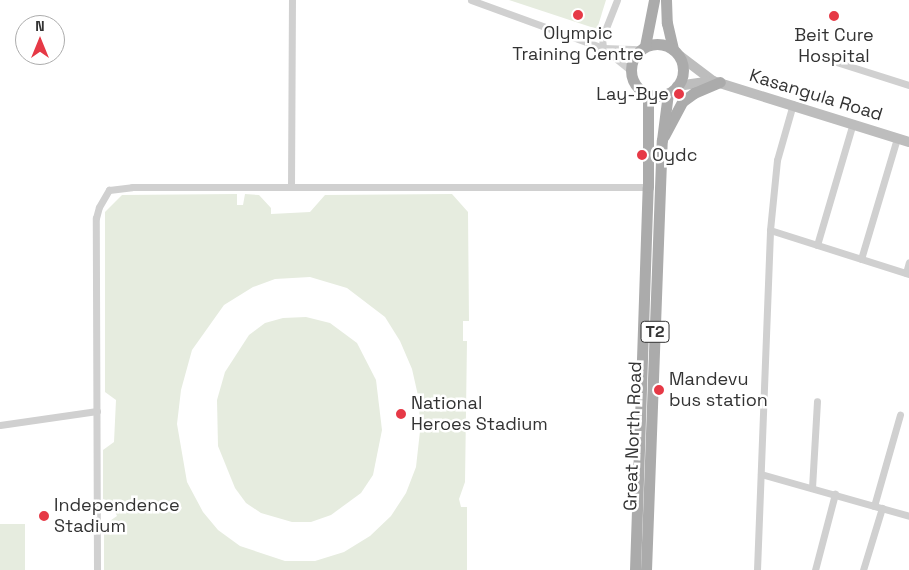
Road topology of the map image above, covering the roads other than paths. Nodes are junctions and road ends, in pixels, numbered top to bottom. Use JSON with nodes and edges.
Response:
{"nodes":[{"id":1,"x":292,"y":0,"type":"edge"},
{"id":2,"x":471,"y":0,"type":"edge"},
{"id":3,"x":617,"y":0,"type":"edge"},
{"id":4,"x":654,"y":0,"type":"edge"},
{"id":5,"x":666,"y":0,"type":"edge"},
{"id":6,"x":603,"y":48,"type":"junction"},
{"id":7,"x":643,"y":48,"type":"junction"},
{"id":8,"x":677,"y":53,"type":"junction"},
{"id":9,"x":830,"y":60,"type":"dead end"},
{"id":10,"x":630,"y":71,"type":"junction"},
{"id":11,"x":716,"y":81,"type":"junction"},
{"id":12,"x":909,"y":85,"type":"edge"},
{"id":13,"x":672,"y":90,"type":"junction"},
{"id":14,"x":648,"y":94,"type":"junction"},
{"id":15,"x":793,"y":103,"type":"junction"},
{"id":16,"x":853,"y":123,"type":"junction"},
{"id":17,"x":897,"y":138,"type":"junction"},
{"id":18,"x":662,"y":140,"type":"junction"},
{"id":19,"x":909,"y":142,"type":"edge"},
{"id":20,"x":291,"y":187,"type":"junction"},
{"id":21,"x":648,"y":187,"type":"junction"},
{"id":22,"x":770,"y":230,"type":"junction"},
{"id":23,"x":817,"y":245,"type":"junction"},
{"id":24,"x":861,"y":259,"type":"junction"},
{"id":25,"x":909,"y":262,"type":"edge"},
{"id":26,"x":907,"y":273,"type":"edge"},
{"id":27,"x":817,"y":401,"type":"dead end"},
{"id":28,"x":97,"y":412,"type":"junction"},
{"id":29,"x":900,"y":415,"type":"dead end"},
{"id":30,"x":0,"y":425,"type":"edge"},
{"id":31,"x":761,"y":474,"type":"junction"},
{"id":32,"x":812,"y":488,"type":"junction"},
{"id":33,"x":835,"y":494,"type":"junction"},
{"id":34,"x":874,"y":506,"type":"junction"},
{"id":35,"x":882,"y":508,"type":"junction"},
{"id":36,"x":909,"y":516,"type":"edge"},
{"id":37,"x":98,"y":570,"type":"edge"},
{"id":38,"x":635,"y":570,"type":"edge"},
{"id":39,"x":646,"y":570,"type":"edge"},
{"id":40,"x":757,"y":570,"type":"edge"},
{"id":41,"x":815,"y":570,"type":"edge"},
{"id":42,"x":863,"y":570,"type":"edge"}],
"edges":[{"from":1,"to":20,"type":"street"},
{"from":2,"to":6,"type":"street"},
{"from":3,"to":6,"type":"street"},
{"from":4,"to":7,"type":"main road"},
{"from":5,"to":8,"type":"main road","number":"T2"},
{"from":6,"to":7,"type":"street"},
{"from":6,"to":10,"type":"street"},
{"from":7,"to":8,"type":"main road"},
{"from":7,"to":10,"type":"main road"},
{"from":8,"to":11,"type":"main road","name":"Kasangula Road"},
{"from":8,"to":13,"type":"main road","number":"T2"},
{"from":9,"to":12,"type":"street"},
{"from":10,"to":14,"type":"main road"},
{"from":11,"to":13,"type":"main road","name":"Kasangula Road"},
{"from":11,"to":15,"type":"main road","name":"Kasangula Road"},
{"from":11,"to":18,"type":"main road"},
{"from":13,"to":14,"type":"main road"},
{"from":13,"to":18,"type":"main road","name":"Great North Road","number":"T2"},
{"from":14,"to":21,"type":"main road","name":"Great North Road","number":"T2"},
{"from":15,"to":16,"type":"main road","name":"Kasangula Road"},
{"from":15,"to":22,"type":"street"},
{"from":16,"to":17,"type":"main road","name":"Kasangula Road"},
{"from":16,"to":23,"type":"street"},
{"from":17,"to":19,"type":"main road","name":"Kasangula Road"},
{"from":17,"to":24,"type":"street"},
{"from":18,"to":39,"type":"main road","name":"Great North Road","number":"T2"},
{"from":20,"to":21,"type":"street"},
{"from":20,"to":28,"type":"street"},
{"from":21,"to":38,"type":"main road","name":"Great North Road","number":"T2"},
{"from":22,"to":23,"type":"street"},
{"from":22,"to":31,"type":"street"},
{"from":23,"to":24,"type":"street"},
{"from":24,"to":26,"type":"street"},
{"from":25,"to":26,"type":"street"},
{"from":27,"to":32,"type":"street"},
{"from":28,"to":30,"type":"street"},
{"from":28,"to":37,"type":"street"},
{"from":29,"to":34,"type":"street"},
{"from":31,"to":32,"type":"street"},
{"from":31,"to":40,"type":"street"},
{"from":32,"to":33,"type":"street"},
{"from":33,"to":34,"type":"street"},
{"from":33,"to":41,"type":"street"},
{"from":34,"to":35,"type":"street"},
{"from":35,"to":36,"type":"street"},
{"from":35,"to":42,"type":"street"}]}
